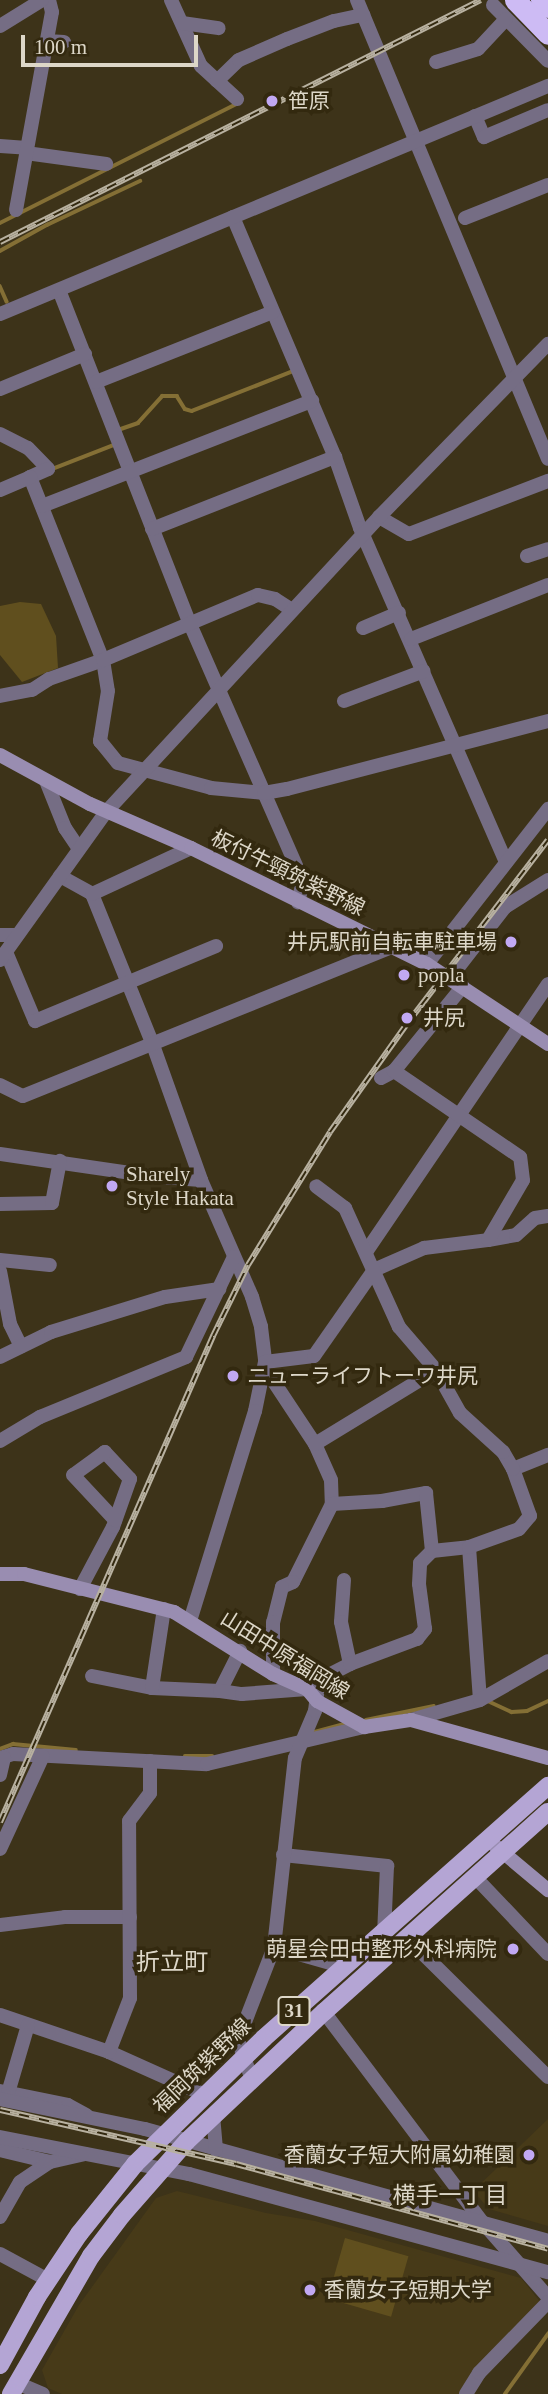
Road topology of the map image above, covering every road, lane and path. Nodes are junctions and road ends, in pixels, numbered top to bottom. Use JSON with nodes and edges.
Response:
{"nodes":[{"id":1,"x":42,"y":0,"type":"edge"},
{"id":2,"x":49,"y":0,"type":"edge"},
{"id":3,"x":171,"y":0,"type":"edge"},
{"id":4,"x":357,"y":0,"type":"edge"},
{"id":5,"x":540,"y":0,"type":"edge"},
{"id":6,"x":493,"y":5,"type":"dead end"},
{"id":7,"x":548,"y":8,"type":"edge"},
{"id":8,"x":511,"y":14,"type":"edge"},
{"id":9,"x":363,"y":16,"type":"junction"},
{"id":10,"x":182,"y":23,"type":"junction"},
{"id":11,"x":0,"y":26,"type":"edge"},
{"id":12,"x":219,"y":28,"type":"dead end"},
{"id":13,"x":548,"y":34,"type":"edge"},
{"id":14,"x":47,"y":41,"type":"junction"},
{"id":15,"x":64,"y":42,"type":"dead end"},
{"id":16,"x":548,"y":61,"type":"edge"},
{"id":17,"x":436,"y":62,"type":"dead end"},
{"id":18,"x":216,"y":81,"type":"junction"},
{"id":19,"x":548,"y":86,"type":"edge"},
{"id":20,"x":237,"y":99,"type":"dead end"},
{"id":21,"x":475,"y":116,"type":"junction"},
{"id":22,"x":546,"y":116,"type":"edge"},
{"id":23,"x":417,"y":141,"type":"junction"},
{"id":24,"x":0,"y":146,"type":"edge"},
{"id":25,"x":27,"y":150,"type":"junction"},
{"id":26,"x":106,"y":164,"type":"dead end"},
{"id":27,"x":548,"y":185,"type":"edge"},
{"id":28,"x":16,"y":211,"type":"dead end"},
{"id":29,"x":233,"y":217,"type":"junction"},
{"id":30,"x":465,"y":218,"type":"dead end"},
{"id":31,"x":59,"y":290,"type":"junction"},
{"id":32,"x":273,"y":312,"type":"junction"},
{"id":33,"x":0,"y":314,"type":"edge"},
{"id":34,"x":548,"y":344,"type":"edge"},
{"id":35,"x":85,"y":354,"type":"junction"},
{"id":36,"x":516,"y":378,"type":"junction"},
{"id":37,"x":96,"y":382,"type":"junction"},
{"id":38,"x":0,"y":389,"type":"edge"},
{"id":39,"x":312,"y":401,"type":"junction"},
{"id":40,"x":0,"y":434,"type":"edge"},
{"id":41,"x":335,"y":457,"type":"junction"},
{"id":42,"x":548,"y":459,"type":"edge"},
{"id":43,"x":130,"y":471,"type":"junction"},
{"id":44,"x":30,"y":477,"type":"junction"},
{"id":45,"x":548,"y":481,"type":"edge"},
{"id":46,"x":0,"y":490,"type":"edge"},
{"id":47,"x":42,"y":506,"type":"junction"},
{"id":48,"x":379,"y":517,"type":"junction"},
{"id":49,"x":152,"y":529,"type":"junction"},
{"id":50,"x":365,"y":534,"type":"junction"},
{"id":51,"x":548,"y":549,"type":"edge"},
{"id":52,"x":527,"y":556,"type":"dead end"},
{"id":53,"x":548,"y":585,"type":"edge"},
{"id":54,"x":292,"y":610,"type":"junction"},
{"id":55,"x":399,"y":613,"type":"junction"},
{"id":56,"x":190,"y":624,"type":"junction"},
{"id":57,"x":363,"y":628,"type":"dead end"},
{"id":58,"x":411,"y":639,"type":"junction"},
{"id":59,"x":103,"y":660,"type":"junction"},
{"id":60,"x":424,"y":671,"type":"junction"},
{"id":61,"x":218,"y":690,"type":"junction"},
{"id":62,"x":0,"y":696,"type":"edge"},
{"id":63,"x":344,"y":701,"type":"dead end"},
{"id":64,"x":548,"y":721,"type":"edge"},
{"id":65,"x":455,"y":746,"type":"junction"},
{"id":66,"x":0,"y":755,"type":"edge"},
{"id":67,"x":144,"y":770,"type":"junction"},
{"id":68,"x":46,"y":781,"type":"junction"},
{"id":69,"x":264,"y":793,"type":"junction"},
{"id":70,"x":548,"y":809,"type":"edge"},
{"id":71,"x":106,"y":812,"type":"junction"},
{"id":72,"x":191,"y":848,"type":"junction"},
{"id":73,"x":79,"y":849,"type":"junction"},
{"id":74,"x":506,"y":862,"type":"junction"},
{"id":75,"x":60,"y":876,"type":"junction"},
{"id":76,"x":548,"y":880,"type":"edge"},
{"id":77,"x":92,"y":894,"type":"junction"},
{"id":78,"x":298,"y":902,"type":"junction"},
{"id":79,"x":0,"y":935,"type":"edge"},
{"id":80,"x":17,"y":935,"type":"junction"},
{"id":81,"x":216,"y":946,"type":"dead end"},
{"id":82,"x":391,"y":947,"type":"junction"},
{"id":83,"x":3,"y":956,"type":"edge"},
{"id":84,"x":427,"y":964,"type":"junction"},
{"id":85,"x":450,"y":978,"type":"junction"},
{"id":86,"x":129,"y":984,"type":"junction"},
{"id":87,"x":548,"y":984,"type":"edge"},
{"id":88,"x":463,"y":986,"type":"junction"},
{"id":89,"x":518,"y":1024,"type":"junction"},
{"id":90,"x":548,"y":1044,"type":"edge"},
{"id":91,"x":153,"y":1045,"type":"junction"},
{"id":92,"x":0,"y":1086,"type":"edge"},
{"id":93,"x":461,"y":1115,"type":"junction"},
{"id":94,"x":0,"y":1154,"type":"edge"},
{"id":95,"x":60,"y":1161,"type":"junction"},
{"id":96,"x":201,"y":1180,"type":"junction"},
{"id":97,"x":316,"y":1186,"type":"dead end"},
{"id":98,"x":0,"y":1204,"type":"edge"},
{"id":99,"x":548,"y":1216,"type":"edge"},
{"id":100,"x":488,"y":1240,"type":"junction"},
{"id":101,"x":366,"y":1252,"type":"junction"},
{"id":102,"x":234,"y":1257,"type":"junction"},
{"id":103,"x":0,"y":1260,"type":"edge"},
{"id":104,"x":50,"y":1265,"type":"dead end"},
{"id":105,"x":374,"y":1270,"type":"junction"},
{"id":106,"x":0,"y":1271,"type":"edge"},
{"id":107,"x":219,"y":1289,"type":"junction"},
{"id":108,"x":21,"y":1347,"type":"junction"},
{"id":109,"x":0,"y":1357,"type":"edge"},
{"id":110,"x":264,"y":1367,"type":"junction"},
{"id":111,"x":436,"y":1370,"type":"junction"},
{"id":112,"x":0,"y":1441,"type":"edge"},
{"id":113,"x":315,"y":1444,"type":"junction"},
{"id":114,"x":548,"y":1455,"type":"edge"},
{"id":115,"x":513,"y":1469,"type":"junction"},
{"id":116,"x":331,"y":1504,"type":"junction"},
{"id":117,"x":115,"y":1520,"type":"junction"},
{"id":118,"x":469,"y":1547,"type":"junction"},
{"id":119,"x":432,"y":1550,"type":"junction"},
{"id":120,"x":0,"y":1574,"type":"edge"},
{"id":121,"x":344,"y":1580,"type":"dead end"},
{"id":122,"x":80,"y":1589,"type":"junction"},
{"id":123,"x":164,"y":1609,"type":"junction"},
{"id":124,"x":190,"y":1621,"type":"junction"},
{"id":125,"x":240,"y":1651,"type":"junction"},
{"id":126,"x":548,"y":1661,"type":"edge"},
{"id":127,"x":350,"y":1664,"type":"junction"},
{"id":128,"x":273,"y":1674,"type":"junction"},
{"id":129,"x":92,"y":1676,"type":"dead end"},
{"id":130,"x":152,"y":1688,"type":"junction"},
{"id":131,"x":307,"y":1689,"type":"junction"},
{"id":132,"x":219,"y":1691,"type":"junction"},
{"id":133,"x":477,"y":1700,"type":"junction"},
{"id":134,"x":316,"y":1706,"type":"junction"},
{"id":135,"x":411,"y":1720,"type":"junction"},
{"id":136,"x":358,"y":1724,"type":"junction"},
{"id":137,"x":302,"y":1741,"type":"junction"},
{"id":138,"x":43,"y":1756,"type":"junction"},
{"id":139,"x":2,"y":1758,"type":"edge"},
{"id":140,"x":548,"y":1758,"type":"edge"},
{"id":141,"x":150,"y":1761,"type":"junction"},
{"id":142,"x":0,"y":1776,"type":"edge"},
{"id":143,"x":548,"y":1786,"type":"edge"},
{"id":144,"x":548,"y":1812,"type":"edge"},
{"id":145,"x":487,"y":1839,"type":"junction"},
{"id":146,"x":0,"y":1849,"type":"edge"},
{"id":147,"x":501,"y":1853,"type":"junction"},
{"id":148,"x":283,"y":1855,"type":"junction"},
{"id":149,"x":475,"y":1877,"type":"junction"},
{"id":150,"x":548,"y":1890,"type":"edge"},
{"id":151,"x":130,"y":1917,"type":"junction"},
{"id":152,"x":0,"y":1925,"type":"edge"},
{"id":153,"x":384,"y":1934,"type":"junction"},
{"id":154,"x":407,"y":1938,"type":"junction"},
{"id":155,"x":274,"y":1947,"type":"junction"},
{"id":156,"x":548,"y":1954,"type":"edge"},
{"id":157,"x":344,"y":1967,"type":"junction"},
{"id":158,"x":324,"y":2012,"type":"junction"},
{"id":159,"x":0,"y":2015,"type":"edge"},
{"id":160,"x":28,"y":2025,"type":"junction"},
{"id":161,"x":109,"y":2052,"type":"junction"},
{"id":162,"x":243,"y":2057,"type":"junction"},
{"id":163,"x":548,"y":2077,"type":"edge"},
{"id":164,"x":252,"y":2080,"type":"junction"},
{"id":165,"x":204,"y":2094,"type":"junction"},
{"id":166,"x":3,"y":2095,"type":"edge"},
{"id":167,"x":212,"y":2115,"type":"junction"},
{"id":168,"x":164,"y":2134,"type":"junction"},
{"id":169,"x":0,"y":2137,"type":"edge"},
{"id":170,"x":187,"y":2141,"type":"junction"},
{"id":171,"x":0,"y":2150,"type":"edge"},
{"id":172,"x":216,"y":2150,"type":"junction"},
{"id":173,"x":87,"y":2153,"type":"junction"},
{"id":174,"x":50,"y":2162,"type":"junction"},
{"id":175,"x":135,"y":2164,"type":"junction"},
{"id":176,"x":164,"y":2169,"type":"junction"},
{"id":177,"x":0,"y":2217,"type":"edge"},
{"id":178,"x":483,"y":2223,"type":"junction"},
{"id":179,"x":548,"y":2241,"type":"edge"},
{"id":180,"x":0,"y":2254,"type":"edge"},
{"id":181,"x":519,"y":2264,"type":"junction"},
{"id":182,"x":548,"y":2272,"type":"edge"},
{"id":183,"x":48,"y":2280,"type":"junction"},
{"id":184,"x":548,"y":2297,"type":"edge"},
{"id":185,"x":548,"y":2302,"type":"edge"},
{"id":186,"x":0,"y":2365,"type":"edge"},
{"id":187,"x":14,"y":2388,"type":"edge"},
{"id":188,"x":43,"y":2394,"type":"edge"},
{"id":189,"x":466,"y":2394,"type":"edge"}],
"edges":[{"from":1,"to":11,"type":"street"},
{"from":2,"to":14,"type":"street"},
{"from":3,"to":10,"type":"street"},
{"from":4,"to":9,"type":"street"},
{"from":5,"to":7,"type":"highway"},
{"from":5,"to":8,"type":"street"},
{"from":6,"to":8,"type":"street"},
{"from":8,"to":13,"type":"highway","bridge":true},
{"from":8,"to":16,"type":"street"},
{"from":8,"to":17,"type":"street"},
{"from":9,"to":18,"type":"street"},
{"from":9,"to":23,"type":"street"},
{"from":10,"to":12,"type":"street"},
{"from":10,"to":18,"type":"street"},
{"from":14,"to":15,"type":"street"},
{"from":14,"to":25,"type":"street"},
{"from":18,"to":20,"type":"street"},
{"from":19,"to":21,"type":"street"},
{"from":21,"to":22,"type":"street"},
{"from":21,"to":23,"type":"street"},
{"from":23,"to":29,"type":"street"},
{"from":23,"to":36,"type":"street"},
{"from":24,"to":25,"type":"street"},
{"from":25,"to":26,"type":"street"},
{"from":25,"to":28,"type":"street"},
{"from":27,"to":30,"type":"street"},
{"from":29,"to":31,"type":"street"},
{"from":29,"to":32,"type":"street"},
{"from":31,"to":33,"type":"street"},
{"from":31,"to":35,"type":"street"},
{"from":32,"to":37,"type":"street"},
{"from":32,"to":39,"type":"street"},
{"from":34,"to":36,"type":"street"},
{"from":35,"to":37,"type":"street"},
{"from":35,"to":38,"type":"street"},
{"from":36,"to":42,"type":"street"},
{"from":36,"to":48,"type":"street"},
{"from":37,"to":43,"type":"street"},
{"from":39,"to":41,"type":"street"},
{"from":39,"to":43,"type":"street"},
{"from":40,"to":44,"type":"street"},
{"from":41,"to":49,"type":"street"},
{"from":41,"to":50,"type":"street"},
{"from":43,"to":47,"type":"street"},
{"from":43,"to":49,"type":"street"},
{"from":44,"to":46,"type":"street"},
{"from":44,"to":47,"type":"street"},
{"from":45,"to":48,"type":"street"},
{"from":47,"to":59,"type":"street"},
{"from":48,"to":50,"type":"street"},
{"from":49,"to":56,"type":"street"},
{"from":50,"to":54,"type":"street"},
{"from":50,"to":55,"type":"street"},
{"from":51,"to":52,"type":"street"},
{"from":53,"to":58,"type":"street"},
{"from":54,"to":56,"type":"street"},
{"from":54,"to":61,"type":"street"},
{"from":55,"to":57,"type":"street"},
{"from":55,"to":58,"type":"street"},
{"from":56,"to":59,"type":"street"},
{"from":56,"to":61,"type":"street"},
{"from":58,"to":60,"type":"street"},
{"from":59,"to":62,"type":"street"},
{"from":59,"to":67,"type":"street"},
{"from":60,"to":63,"type":"street"},
{"from":60,"to":65,"type":"street"},
{"from":61,"to":67,"type":"street"},
{"from":61,"to":69,"type":"street"},
{"from":64,"to":65,"type":"street"},
{"from":65,"to":69,"type":"street"},
{"from":65,"to":74,"type":"street"},
{"from":66,"to":68,"type":"main road","name":"板付牛頸筑紫野線"},
{"from":67,"to":69,"type":"street"},
{"from":67,"to":71,"type":"street"},
{"from":68,"to":71,"type":"main road","name":"板付牛頸筑紫野線"},
{"from":68,"to":73,"type":"street"},
{"from":69,"to":78,"type":"street"},
{"from":70,"to":74,"type":"street"},
{"from":71,"to":72,"type":"main road","name":"板付牛頸筑紫野線"},
{"from":71,"to":73,"type":"street"},
{"from":72,"to":77,"type":"street"},
{"from":72,"to":78,"type":"main road","name":"板付牛頸筑紫野線"},
{"from":73,"to":75,"type":"street"},
{"from":74,"to":84,"type":"street"},
{"from":75,"to":77,"type":"street"},
{"from":75,"to":80,"type":"street"},
{"from":76,"to":85,"type":"street"},
{"from":77,"to":86,"type":"street"},
{"from":78,"to":82,"type":"main road","name":"板付牛頸筑紫野線"},
{"from":79,"to":80,"type":"street"},
{"from":80,"to":83,"type":"street"},
{"from":81,"to":86,"type":"street"},
{"from":82,"to":84,"type":"main road","name":"板付牛頸筑紫野線"},
{"from":82,"to":91,"type":"street"},
{"from":83,"to":86,"type":"street"},
{"from":84,"to":85,"type":"main road","name":"板付牛頸筑紫野線"},
{"from":85,"to":88,"type":"main road","name":"板付牛頸筑紫野線"},
{"from":86,"to":91,"type":"street"},
{"from":87,"to":89,"type":"street"},
{"from":88,"to":89,"type":"main road","name":"板付牛頸筑紫野線"},
{"from":88,"to":93,"type":"street"},
{"from":89,"to":90,"type":"main road","name":"板付牛頸筑紫野線"},
{"from":89,"to":93,"type":"street"},
{"from":91,"to":92,"type":"street"},
{"from":91,"to":96,"type":"street"},
{"from":93,"to":100,"type":"street"},
{"from":93,"to":101,"type":"street"},
{"from":94,"to":95,"type":"street"},
{"from":95,"to":96,"type":"street"},
{"from":95,"to":98,"type":"street"},
{"from":96,"to":102,"type":"street"},
{"from":97,"to":101,"type":"street"},
{"from":99,"to":100,"type":"street"},
{"from":100,"to":105,"type":"street"},
{"from":101,"to":105,"type":"street"},
{"from":102,"to":107,"type":"street"},
{"from":102,"to":110,"type":"street"},
{"from":103,"to":104,"type":"street"},
{"from":105,"to":110,"type":"street"},
{"from":105,"to":111,"type":"street"},
{"from":106,"to":108,"type":"street"},
{"from":107,"to":108,"type":"street"},
{"from":107,"to":112,"type":"street"},
{"from":108,"to":109,"type":"street"},
{"from":110,"to":113,"type":"street"},
{"from":110,"to":124,"type":"street"},
{"from":111,"to":113,"type":"street"},
{"from":111,"to":115,"type":"street"},
{"from":113,"to":116,"type":"street"},
{"from":114,"to":115,"type":"street"},
{"from":115,"to":118,"type":"street"},
{"from":116,"to":119,"type":"street"},
{"from":116,"to":128,"type":"street"},
{"from":117,"to":117,"type":"street"},
{"from":117,"to":122,"type":"street"},
{"from":118,"to":119,"type":"street"},
{"from":118,"to":133,"type":"street"},
{"from":119,"to":127,"type":"street"},
{"from":120,"to":122,"type":"main road","name":"山田中原福岡線"},
{"from":121,"to":127,"type":"street"},
{"from":122,"to":123,"type":"main road","name":"山田中原福岡線"},
{"from":123,"to":124,"type":"main road","name":"山田中原福岡線"},
{"from":123,"to":130,"type":"street"},
{"from":124,"to":125,"type":"main road","name":"山田中原福岡線"},
{"from":125,"to":128,"type":"main road","name":"山田中原福岡線"},
{"from":125,"to":132,"type":"street"},
{"from":126,"to":133,"type":"street"},
{"from":127,"to":134,"type":"street"},
{"from":128,"to":131,"type":"main road","name":"山田中原福岡線"},
{"from":129,"to":130,"type":"street"},
{"from":130,"to":132,"type":"street"},
{"from":131,"to":132,"type":"street"},
{"from":131,"to":134,"type":"main road","name":"山田中原福岡線"},
{"from":133,"to":135,"type":"street"},
{"from":134,"to":136,"type":"main road","name":"山田中原福岡線"},
{"from":134,"to":137,"type":"street"},
{"from":135,"to":136,"type":"main road"},
{"from":135,"to":140,"type":"main road"},
{"from":136,"to":137,"type":"street"},
{"from":137,"to":141,"type":"street"},
{"from":137,"to":148,"type":"street"},
{"from":138,"to":139,"type":"street"},
{"from":138,"to":141,"type":"street"},
{"from":138,"to":146,"type":"street"},
{"from":139,"to":142,"type":"street"},
{"from":141,"to":151,"type":"street"},
{"from":143,"to":145,"type":"main road","name":"福岡筑紫野線","number":"31"},
{"from":144,"to":147,"type":"main road","name":"福岡筑紫野線","number":"31"},
{"from":145,"to":147,"type":"main road"},
{"from":145,"to":153,"type":"main road","name":"福岡筑紫野線","number":"31"},
{"from":147,"to":149,"type":"main road","name":"福岡筑紫野線","number":"31"},
{"from":147,"to":150,"type":"main road"},
{"from":148,"to":153,"type":"street"},
{"from":148,"to":155,"type":"street"},
{"from":149,"to":154,"type":"main road","name":"福岡筑紫野線","number":"31"},
{"from":149,"to":156,"type":"street"},
{"from":151,"to":152,"type":"street"},
{"from":151,"to":161,"type":"street"},
{"from":153,"to":157,"type":"main road","name":"福岡筑紫野線","number":"31"},
{"from":154,"to":158,"type":"main road","name":"福岡筑紫野線","number":"31"},
{"from":154,"to":163,"type":"street"},
{"from":155,"to":157,"type":"street"},
{"from":155,"to":162,"type":"street"},
{"from":157,"to":162,"type":"main road","name":"福岡筑紫野線","number":"31"},
{"from":158,"to":164,"type":"main road","name":"福岡筑紫野線","number":"31"},
{"from":158,"to":178,"type":"street"},
{"from":159,"to":160,"type":"street"},
{"from":160,"to":161,"type":"street"},
{"from":160,"to":166,"type":"street"},
{"from":161,"to":165,"type":"street"},
{"from":162,"to":164,"type":"street"},
{"from":162,"to":165,"type":"main road","name":"福岡筑紫野線","number":"31"},
{"from":164,"to":167,"type":"main road","name":"福岡筑紫野線","number":"31"},
{"from":165,"to":168,"type":"main road","name":"福岡筑紫野線","number":"31"},
{"from":166,"to":168,"type":"street"},
{"from":167,"to":170,"type":"main road","name":"福岡筑紫野線","number":"31"},
{"from":167,"to":172,"type":"street"},
{"from":168,"to":170,"type":"street"},
{"from":168,"to":175,"type":"main road","name":"福岡筑紫野線","number":"31"},
{"from":169,"to":173,"type":"street"},
{"from":170,"to":172,"type":"street"},
{"from":170,"to":176,"type":"main road","name":"福岡筑紫野線","number":"31"},
{"from":171,"to":174,"type":"street"},
{"from":172,"to":178,"type":"street"},
{"from":173,"to":174,"type":"street"},
{"from":173,"to":175,"type":"street"},
{"from":174,"to":177,"type":"street"},
{"from":175,"to":176,"type":"street"},
{"from":175,"to":183,"type":"main road","name":"福岡筑紫野線","number":"31"},
{"from":176,"to":181,"type":"street"},
{"from":176,"to":187,"type":"main road","name":"福岡筑紫野線","number":"31"},
{"from":178,"to":179,"type":"street"},
{"from":178,"to":181,"type":"street"},
{"from":180,"to":183,"type":"street"},
{"from":181,"to":182,"type":"street"},
{"from":181,"to":184,"type":"street"},
{"from":183,"to":186,"type":"main road","name":"福岡筑紫野線","number":"31"},
{"from":185,"to":189,"type":"street"},
{"from":187,"to":188,"type":"street"}]}
